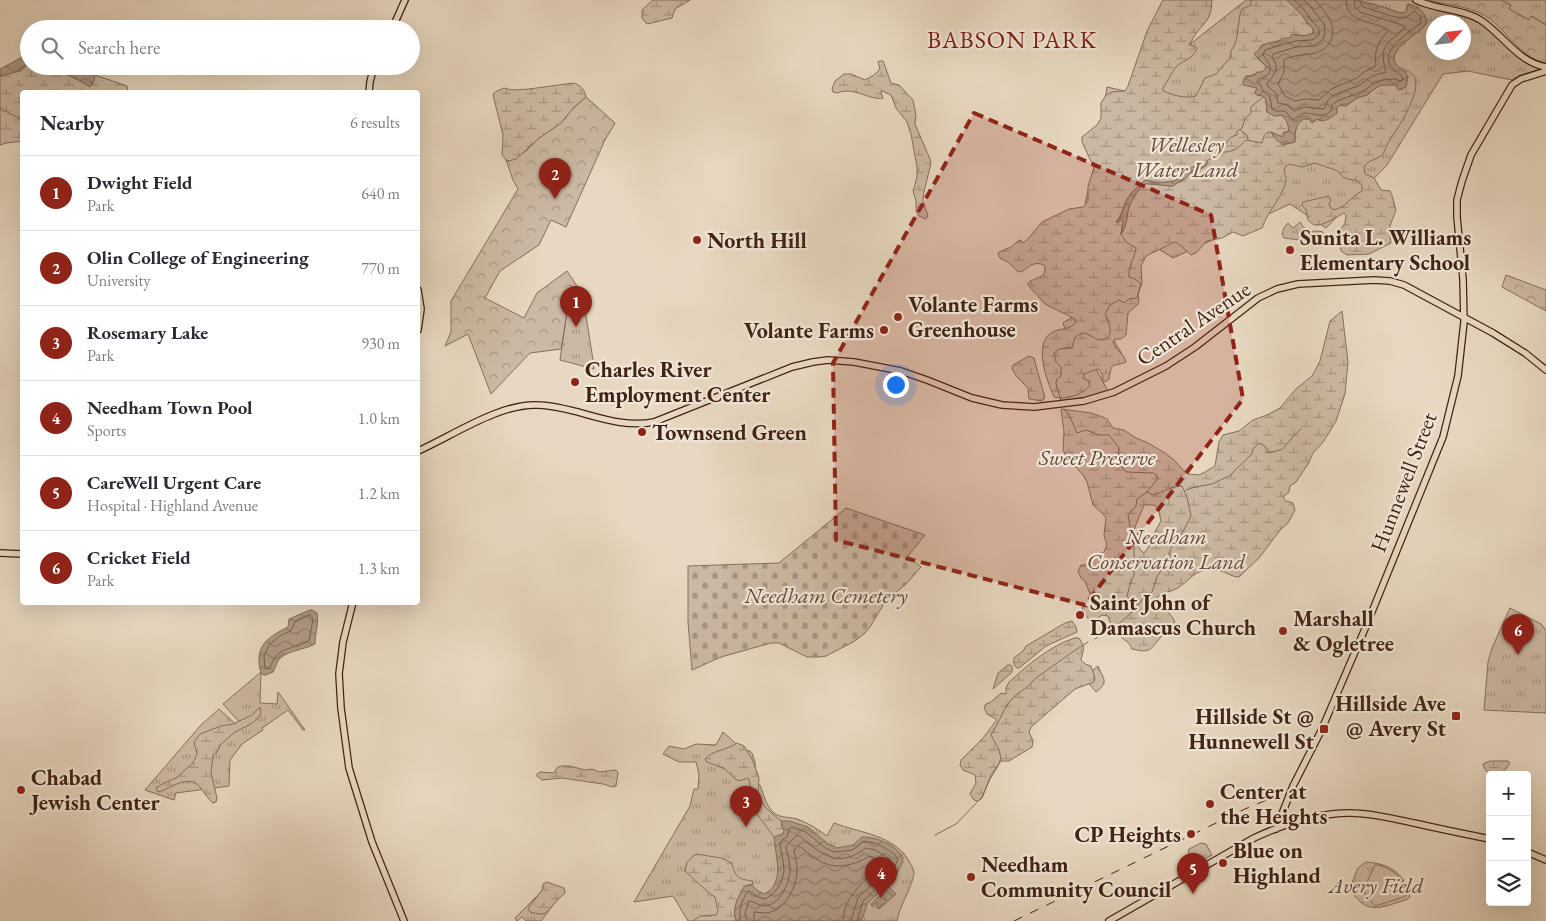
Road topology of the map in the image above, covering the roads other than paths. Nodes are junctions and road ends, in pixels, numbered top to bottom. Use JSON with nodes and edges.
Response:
{"nodes":[{"id":1,"x":405,"y":0,"type":"edge"},
{"id":2,"x":1416,"y":0,"type":"edge"},
{"id":3,"x":396,"y":20,"type":"edge"},
{"id":4,"x":1546,"y":68,"type":"edge"},
{"id":5,"x":1546,"y":71,"type":"edge"},
{"id":6,"x":372,"y":75,"type":"edge"},
{"id":7,"x":370,"y":90,"type":"edge"},
{"id":8,"x":420,"y":303,"type":"edge"},
{"id":9,"x":420,"y":316,"type":"edge"},
{"id":10,"x":1464,"y":317,"type":"junction"},
{"id":11,"x":1546,"y":370,"type":"edge"},
{"id":12,"x":420,"y":451,"type":"edge"},
{"id":13,"x":0,"y":553,"type":"edge"},
{"id":14,"x":20,"y":554,"type":"edge"},
{"id":15,"x":351,"y":605,"type":"edge"},
{"id":16,"x":1276,"y":829,"type":"junction"},
{"id":17,"x":1486,"y":838,"type":"edge"},
{"id":18,"x":1531,"y":854,"type":"edge"},
{"id":19,"x":1546,"y":860,"type":"edge"},
{"id":20,"x":404,"y":921,"type":"edge"},
{"id":21,"x":1109,"y":921,"type":"edge"}],
"edges":[{"from":1,"to":3,"type":"main road"},
{"from":2,"to":4,"type":"main road"},
{"from":5,"to":10,"type":"main road","name":"Hunnewell Street"},
{"from":6,"to":7,"type":"main road"},
{"from":8,"to":9,"type":"main road"},
{"from":10,"to":11,"type":"main road","name":"Central Avenue"},
{"from":10,"to":12,"type":"main road","name":"Central Avenue"},
{"from":10,"to":16,"type":"main road","name":"Hunnewell Street"},
{"from":13,"to":14,"type":"main road"},
{"from":15,"to":20,"type":"main road"},
{"from":16,"to":17,"type":"main road"},
{"from":16,"to":21,"type":"main road"},
{"from":18,"to":19,"type":"main road"}]}
